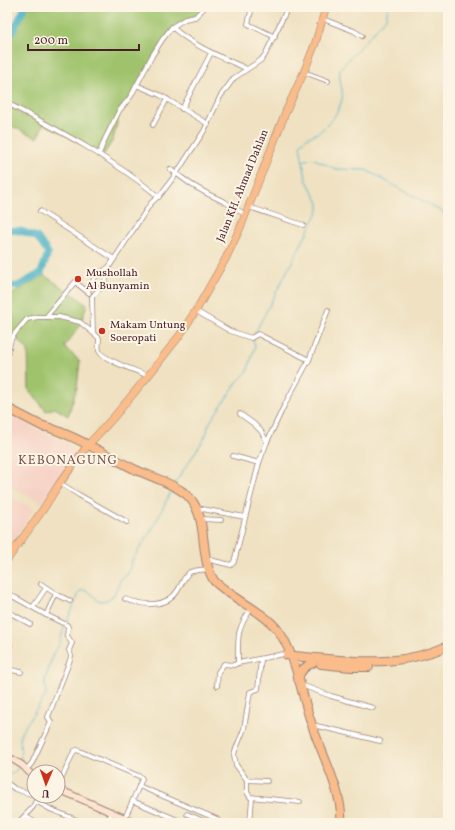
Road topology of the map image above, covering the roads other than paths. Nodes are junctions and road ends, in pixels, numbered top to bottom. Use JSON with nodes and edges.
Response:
{"nodes":[{"id":1,"x":205,"y":7,"type":"edge"},
{"id":2,"x":252,"y":7,"type":"edge"},
{"id":3,"x":288,"y":7,"type":"edge"},
{"id":4,"x":326,"y":7,"type":"edge"},
{"id":5,"x":323,"y":19,"type":"junction"},
{"id":6,"x":172,"y":27,"type":"junction"},
{"id":7,"x":362,"y":36,"type":"dead end"},
{"id":8,"x":275,"y":37,"type":"junction"},
{"id":9,"x":211,"y":53,"type":"junction"},
{"id":10,"x":247,"y":69,"type":"junction"},
{"id":11,"x":304,"y":72,"type":"junction"},
{"id":12,"x":328,"y":81,"type":"dead end"},
{"id":13,"x":136,"y":85,"type":"junction"},
{"id":14,"x":167,"y":99,"type":"junction"},
{"id":15,"x":7,"y":102,"type":"edge"},
{"id":16,"x":182,"y":109,"type":"junction"},
{"id":17,"x":208,"y":124,"type":"junction"},
{"id":18,"x":153,"y":125,"type":"dead end"},
{"id":19,"x":99,"y":154,"type":"junction"},
{"id":20,"x":170,"y":168,"type":"dead end"},
{"id":21,"x":176,"y":174,"type":"junction"},
{"id":22,"x":159,"y":197,"type":"junction"},
{"id":23,"x":249,"y":207,"type":"junction"},
{"id":24,"x":40,"y":211,"type":"dead end"},
{"id":25,"x":246,"y":216,"type":"junction"},
{"id":26,"x":303,"y":225,"type":"dead end"},
{"id":27,"x":114,"y":259,"type":"junction"},
{"id":28,"x":107,"y":270,"type":"junction"},
{"id":29,"x":88,"y":291,"type":"junction"},
{"id":30,"x":92,"y":297,"type":"junction"},
{"id":31,"x":328,"y":310,"type":"dead end"},
{"id":32,"x":196,"y":311,"type":"junction"},
{"id":33,"x":46,"y":317,"type":"junction"},
{"id":34,"x":93,"y":333,"type":"junction"},
{"id":35,"x":7,"y":356,"type":"edge"},
{"id":36,"x":309,"y":360,"type":"junction"},
{"id":37,"x":148,"y":376,"type":"junction"},
{"id":38,"x":7,"y":408,"type":"edge"},
{"id":39,"x":240,"y":414,"type":"dead end"},
{"id":40,"x":267,"y":442,"type":"junction"},
{"id":41,"x":90,"y":448,"type":"junction"},
{"id":42,"x":233,"y":456,"type":"dead end"},
{"id":43,"x":259,"y":463,"type":"junction"},
{"id":44,"x":63,"y":485,"type":"junction"},
{"id":45,"x":54,"y":493,"type":"junction"},
{"id":46,"x":196,"y":507,"type":"junction"},
{"id":47,"x":245,"y":517,"type":"junction"},
{"id":48,"x":200,"y":519,"type":"junction"},
{"id":49,"x":221,"y":520,"type":"dead end"},
{"id":50,"x":128,"y":522,"type":"dead end"},
{"id":51,"x":206,"y":559,"type":"junction"},
{"id":52,"x":7,"y":560,"type":"edge"},
{"id":53,"x":209,"y":568,"type":"junction"},
{"id":54,"x":42,"y":584,"type":"dead end"},
{"id":55,"x":46,"y":588,"type":"junction"},
{"id":56,"x":7,"y":593,"type":"edge"},
{"id":57,"x":56,"y":594,"type":"junction"},
{"id":58,"x":124,"y":598,"type":"dead end"},
{"id":59,"x":70,"y":601,"type":"dead end"},
{"id":60,"x":33,"y":607,"type":"junction"},
{"id":61,"x":251,"y":609,"type":"junction"},
{"id":62,"x":7,"y":611,"type":"edge"},
{"id":63,"x":46,"y":615,"type":"junction"},
{"id":64,"x":265,"y":618,"type":"junction"},
{"id":65,"x":30,"y":624,"type":"dead end"},
{"id":66,"x":285,"y":643,"type":"junction"},
{"id":67,"x":448,"y":646,"type":"edge"},
{"id":68,"x":448,"y":651,"type":"edge"},
{"id":69,"x":303,"y":657,"type":"junction"},
{"id":70,"x":261,"y":658,"type":"junction"},
{"id":71,"x":288,"y":658,"type":"junction"},
{"id":72,"x":238,"y":663,"type":"junction"},
{"id":73,"x":313,"y":663,"type":"junction"},
{"id":74,"x":7,"y":669,"type":"edge"},
{"id":75,"x":21,"y":672,"type":"dead end"},
{"id":76,"x":299,"y":682,"type":"junction"},
{"id":77,"x":217,"y":686,"type":"dead end"},
{"id":78,"x":303,"y":697,"type":"junction"},
{"id":79,"x":373,"y":708,"type":"dead end"},
{"id":80,"x":312,"y":725,"type":"junction"},
{"id":81,"x":380,"y":741,"type":"dead end"},
{"id":82,"x":7,"y":756,"type":"edge"},
{"id":83,"x":22,"y":766,"type":"junction"},
{"id":84,"x":26,"y":770,"type":"edge"},
{"id":85,"x":66,"y":770,"type":"edge"},
{"id":86,"x":247,"y":780,"type":"junction"},
{"id":87,"x":267,"y":781,"type":"dead end"},
{"id":88,"x":7,"y":783,"type":"edge"},
{"id":89,"x":139,"y":786,"type":"junction"},
{"id":90,"x":26,"y":792,"type":"edge"},
{"id":91,"x":66,"y":792,"type":"edge"},
{"id":92,"x":252,"y":798,"type":"junction"},
{"id":93,"x":133,"y":801,"type":"junction"},
{"id":94,"x":300,"y":802,"type":"dead end"},
{"id":95,"x":34,"y":804,"type":"edge"},
{"id":96,"x":41,"y":804,"type":"edge"},
{"id":97,"x":190,"y":807,"type":"junction"},
{"id":98,"x":112,"y":812,"type":"junction"},
{"id":99,"x":187,"y":814,"type":"junction"},
{"id":100,"x":25,"y":816,"type":"junction"},
{"id":101,"x":125,"y":818,"type":"junction"},
{"id":102,"x":217,"y":819,"type":"dead end"},
{"id":103,"x":18,"y":823,"type":"edge"},
{"id":104,"x":36,"y":823,"type":"edge"},
{"id":105,"x":84,"y":823,"type":"edge"},
{"id":106,"x":107,"y":823,"type":"edge"},
{"id":107,"x":136,"y":823,"type":"edge"},
{"id":108,"x":183,"y":823,"type":"edge"},
{"id":109,"x":208,"y":823,"type":"edge"},
{"id":110,"x":250,"y":823,"type":"edge"},
{"id":111,"x":341,"y":823,"type":"edge"}],
"edges":[{"from":1,"to":6,"type":"street"},
{"from":2,"to":8,"type":"street"},
{"from":3,"to":8,"type":"street"},
{"from":4,"to":5,"type":"main road","name":"Jalan KH. Ahmad Dahlan"},
{"from":5,"to":7,"type":"street"},
{"from":5,"to":11,"type":"main road","name":"Jalan KH. Ahmad Dahlan"},
{"from":6,"to":9,"type":"street"},
{"from":6,"to":13,"type":"street"},
{"from":8,"to":10,"type":"street"},
{"from":9,"to":10,"type":"street"},
{"from":9,"to":16,"type":"street"},
{"from":10,"to":17,"type":"street"},
{"from":11,"to":12,"type":"street"},
{"from":11,"to":23,"type":"main road","name":"Jalan KH. Ahmad Dahlan"},
{"from":13,"to":14,"type":"street"},
{"from":13,"to":19,"type":"street"},
{"from":14,"to":16,"type":"street"},
{"from":14,"to":18,"type":"street"},
{"from":15,"to":19,"type":"street"},
{"from":16,"to":17,"type":"street"},
{"from":17,"to":21,"type":"street"},
{"from":19,"to":22,"type":"street"},
{"from":20,"to":21,"type":"street"},
{"from":21,"to":22,"type":"street"},
{"from":21,"to":25,"type":"street"},
{"from":22,"to":27,"type":"street"},
{"from":23,"to":25,"type":"main road","name":"Jalan KH. Ahmad Dahlan"},
{"from":23,"to":26,"type":"street"},
{"from":24,"to":27,"type":"street"},
{"from":25,"to":32,"type":"main road","name":"Jalan KH. Ahmad Dahlan"},
{"from":27,"to":28,"type":"street"},
{"from":28,"to":29,"type":"street"},
{"from":28,"to":30,"type":"street"},
{"from":29,"to":30,"type":"street"},
{"from":29,"to":33,"type":"street"},
{"from":30,"to":34,"type":"street"},
{"from":31,"to":36,"type":"street"},
{"from":32,"to":36,"type":"street"},
{"from":32,"to":37,"type":"main road","name":"Jalan KH. Ahmad Dahlan"},
{"from":33,"to":34,"type":"street"},
{"from":33,"to":35,"type":"street"},
{"from":34,"to":37,"type":"street"},
{"from":36,"to":40,"type":"street"},
{"from":37,"to":41,"type":"main road","name":"Jalan KH. Ahmad Dahlan"},
{"from":38,"to":41,"type":"highway"},
{"from":39,"to":40,"type":"street"},
{"from":40,"to":43,"type":"street"},
{"from":41,"to":44,"type":"main road"},
{"from":41,"to":45,"type":"main road"},
{"from":41,"to":46,"type":"highway"},
{"from":42,"to":43,"type":"street"},
{"from":43,"to":47,"type":"street"},
{"from":44,"to":45,"type":"main road"},
{"from":44,"to":50,"type":"street"},
{"from":45,"to":52,"type":"main road"},
{"from":46,"to":47,"type":"street"},
{"from":46,"to":48,"type":"highway"},
{"from":47,"to":51,"type":"street"},
{"from":48,"to":49,"type":"street"},
{"from":48,"to":51,"type":"highway"},
{"from":51,"to":53,"type":"highway"},
{"from":53,"to":58,"type":"street"},
{"from":53,"to":61,"type":"highway"},
{"from":54,"to":55,"type":"street"},
{"from":55,"to":57,"type":"street"},
{"from":55,"to":60,"type":"street"},
{"from":56,"to":60,"type":"street"},
{"from":57,"to":59,"type":"street"},
{"from":57,"to":63,"type":"street"},
{"from":60,"to":63,"type":"street"},
{"from":61,"to":64,"type":"highway"},
{"from":61,"to":72,"type":"street"},
{"from":62,"to":65,"type":"street"},
{"from":63,"to":83,"type":"street"},
{"from":64,"to":66,"type":"highway"},
{"from":64,"to":71,"type":"highway"},
{"from":66,"to":69,"type":"highway"},
{"from":66,"to":71,"type":"highway"},
{"from":67,"to":69,"type":"highway"},
{"from":68,"to":73,"type":"highway"},
{"from":69,"to":71,"type":"highway"},
{"from":70,"to":71,"type":"street"},
{"from":70,"to":72,"type":"street"},
{"from":70,"to":86,"type":"street"},
{"from":71,"to":73,"type":"highway"},
{"from":71,"to":76,"type":"highway"},
{"from":71,"to":78,"type":"highway"},
{"from":72,"to":77,"type":"street"},
{"from":73,"to":76,"type":"highway"},
{"from":74,"to":75,"type":"street"},
{"from":76,"to":78,"type":"highway"},
{"from":76,"to":79,"type":"street"},
{"from":78,"to":80,"type":"highway"},
{"from":80,"to":81,"type":"street"},
{"from":80,"to":111,"type":"highway"},
{"from":82,"to":83,"type":"main road"},
{"from":83,"to":84,"type":"main road"},
{"from":85,"to":89,"type":"street"},
{"from":86,"to":87,"type":"street"},
{"from":86,"to":92,"type":"street"},
{"from":88,"to":90,"type":"street"},
{"from":89,"to":93,"type":"street"},
{"from":89,"to":97,"type":"street"},
{"from":91,"to":98,"type":"main road"},
{"from":92,"to":94,"type":"street"},
{"from":92,"to":110,"type":"street"},
{"from":93,"to":101,"type":"street"},
{"from":93,"to":108,"type":"street"},
{"from":95,"to":100,"type":"street"},
{"from":96,"to":105,"type":"street"},
{"from":97,"to":99,"type":"street"},
{"from":97,"to":102,"type":"street"},
{"from":98,"to":101,"type":"main road"},
{"from":98,"to":106,"type":"street"},
{"from":99,"to":108,"type":"street"},
{"from":99,"to":109,"type":"street"},
{"from":100,"to":103,"type":"street"},
{"from":100,"to":104,"type":"street"},
{"from":101,"to":107,"type":"main road"}]}
